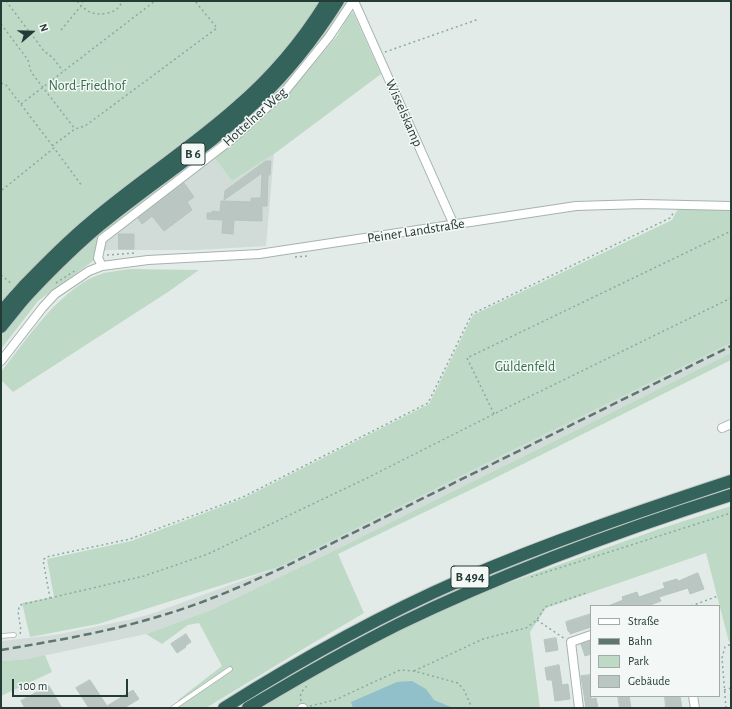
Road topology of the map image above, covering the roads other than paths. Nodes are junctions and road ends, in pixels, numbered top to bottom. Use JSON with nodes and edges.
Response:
{"nodes":[{"id":1,"x":327,"y":1,"type":"edge"},
{"id":2,"x":338,"y":1,"type":"edge"},
{"id":3,"x":353,"y":1,"type":"edge"},
{"id":4,"x":731,"y":206,"type":"edge"},
{"id":5,"x":454,"y":225,"type":"junction"},
{"id":6,"x":102,"y":266,"type":"junction"},
{"id":7,"x":28,"y":288,"type":"junction"},
{"id":8,"x":18,"y":298,"type":"junction"},
{"id":9,"x":1,"y":312,"type":"edge"},
{"id":10,"x":1,"y":327,"type":"edge"},
{"id":11,"x":1,"y":361,"type":"edge"},
{"id":12,"x":731,"y":424,"type":"edge"},
{"id":13,"x":722,"y":428,"type":"dead end"},
{"id":14,"x":731,"y":481,"type":"edge"},
{"id":15,"x":730,"y":495,"type":"edge"},
{"id":16,"x":14,"y":635,"type":"road end"},
{"id":17,"x":590,"y":635,"type":"edge"},
{"id":18,"x":1,"y":636,"type":"edge"},
{"id":19,"x":230,"y":669,"type":"dead end"},
{"id":20,"x":693,"y":697,"type":"edge"},
{"id":21,"x":173,"y":708,"type":"edge"},
{"id":22,"x":224,"y":708,"type":"edge"},
{"id":23,"x":248,"y":708,"type":"edge"},
{"id":24,"x":579,"y":708,"type":"edge"},
{"id":25,"x":695,"y":708,"type":"edge"}],
"edges":[{"from":1,"to":7,"type":"highway","number":"B 6"},
{"from":2,"to":7,"type":"highway","number":"B 6"},
{"from":3,"to":5,"type":"street","name":"Wisselskamp"},
{"from":3,"to":6,"type":"street","name":"Hottelner Weg"},
{"from":4,"to":5,"type":"street","name":"Peiner Landstraße"},
{"from":5,"to":6,"type":"street","name":"Peiner Landstraße"},
{"from":6,"to":11,"type":"street","name":"Peiner Landstraße"},
{"from":7,"to":8,"type":"highway","number":"B 6","bridge":true},
{"from":8,"to":9,"type":"highway","number":"B 6"},
{"from":8,"to":10,"type":"highway","number":"B 6"},
{"from":12,"to":13,"type":"street"},
{"from":14,"to":22,"type":"highway","number":"B 494"},
{"from":15,"to":23,"type":"highway","number":"B 494"},
{"from":16,"to":18,"type":"lane"},
{"from":17,"to":24,"type":"street"},
{"from":19,"to":21,"type":"lane"},
{"from":20,"to":25,"type":"street"}]}
